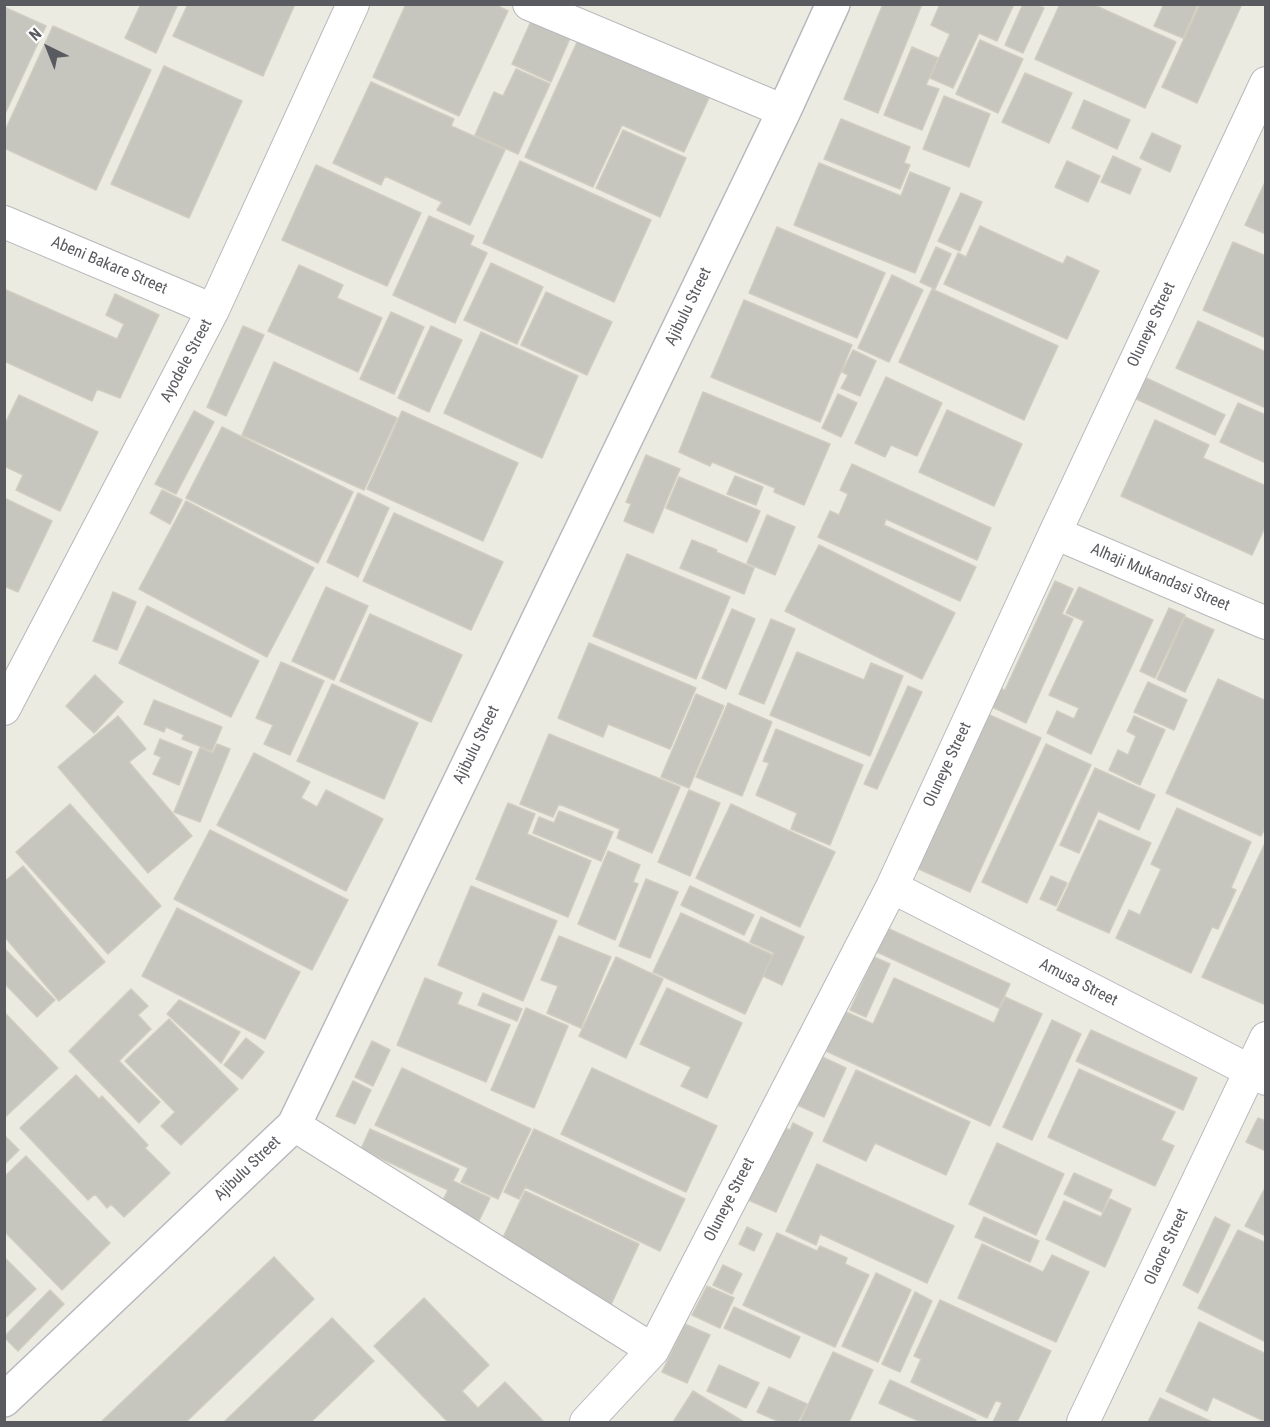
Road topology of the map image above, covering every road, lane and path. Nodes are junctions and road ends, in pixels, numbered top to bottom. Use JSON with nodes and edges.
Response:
{"nodes":[{"id":1,"x":353,"y":4,"type":"edge"},
{"id":2,"x":529,"y":4,"type":"edge"},
{"id":3,"x":833,"y":4,"type":"edge"},
{"id":4,"x":1266,"y":83,"type":"edge"},
{"id":5,"x":784,"y":111,"type":"junction"},
{"id":6,"x":4,"y":222,"type":"edge"},
{"id":7,"x":213,"y":310,"type":"junction"},
{"id":8,"x":1054,"y":532,"type":"junction"},
{"id":9,"x":1266,"y":623,"type":"edge"},
{"id":10,"x":4,"y":709,"type":"edge"},
{"id":11,"x":892,"y":887,"type":"junction"},
{"id":12,"x":1266,"y":1038,"type":"edge"},
{"id":13,"x":1258,"y":1075,"type":"edge"},
{"id":14,"x":294,"y":1125,"type":"junction"},
{"id":15,"x":652,"y":1350,"type":"junction"},
{"id":16,"x":4,"y":1400,"type":"edge"},
{"id":17,"x":586,"y":1422,"type":"edge"},
{"id":18,"x":1083,"y":1422,"type":"edge"}],
"edges":[{"from":1,"to":7,"type":"street","name":"Ayodele Street"},
{"from":2,"to":5,"type":"street"},
{"from":3,"to":5,"type":"street","name":"Ajibulu Street"},
{"from":4,"to":8,"type":"street","name":"Oluneye Street"},
{"from":5,"to":14,"type":"street","name":"Ajibulu Street"},
{"from":6,"to":7,"type":"street","name":"Abeni Bakare Street"},
{"from":7,"to":10,"type":"street","name":"Ayodele Street"},
{"from":8,"to":9,"type":"street","name":"Alhaji Mukandasi Street"},
{"from":8,"to":11,"type":"street","name":"Oluneye Street"},
{"from":11,"to":13,"type":"street","name":"Amusa Street"},
{"from":11,"to":15,"type":"street","name":"Oluneye Street"},
{"from":12,"to":13,"type":"street","name":"Olaore Street"},
{"from":13,"to":18,"type":"street","name":"Olaore Street"},
{"from":14,"to":15,"type":"street"},
{"from":14,"to":16,"type":"street","name":"Ajibulu Street"},
{"from":15,"to":17,"type":"street","name":"Oluneye Street"}]}
